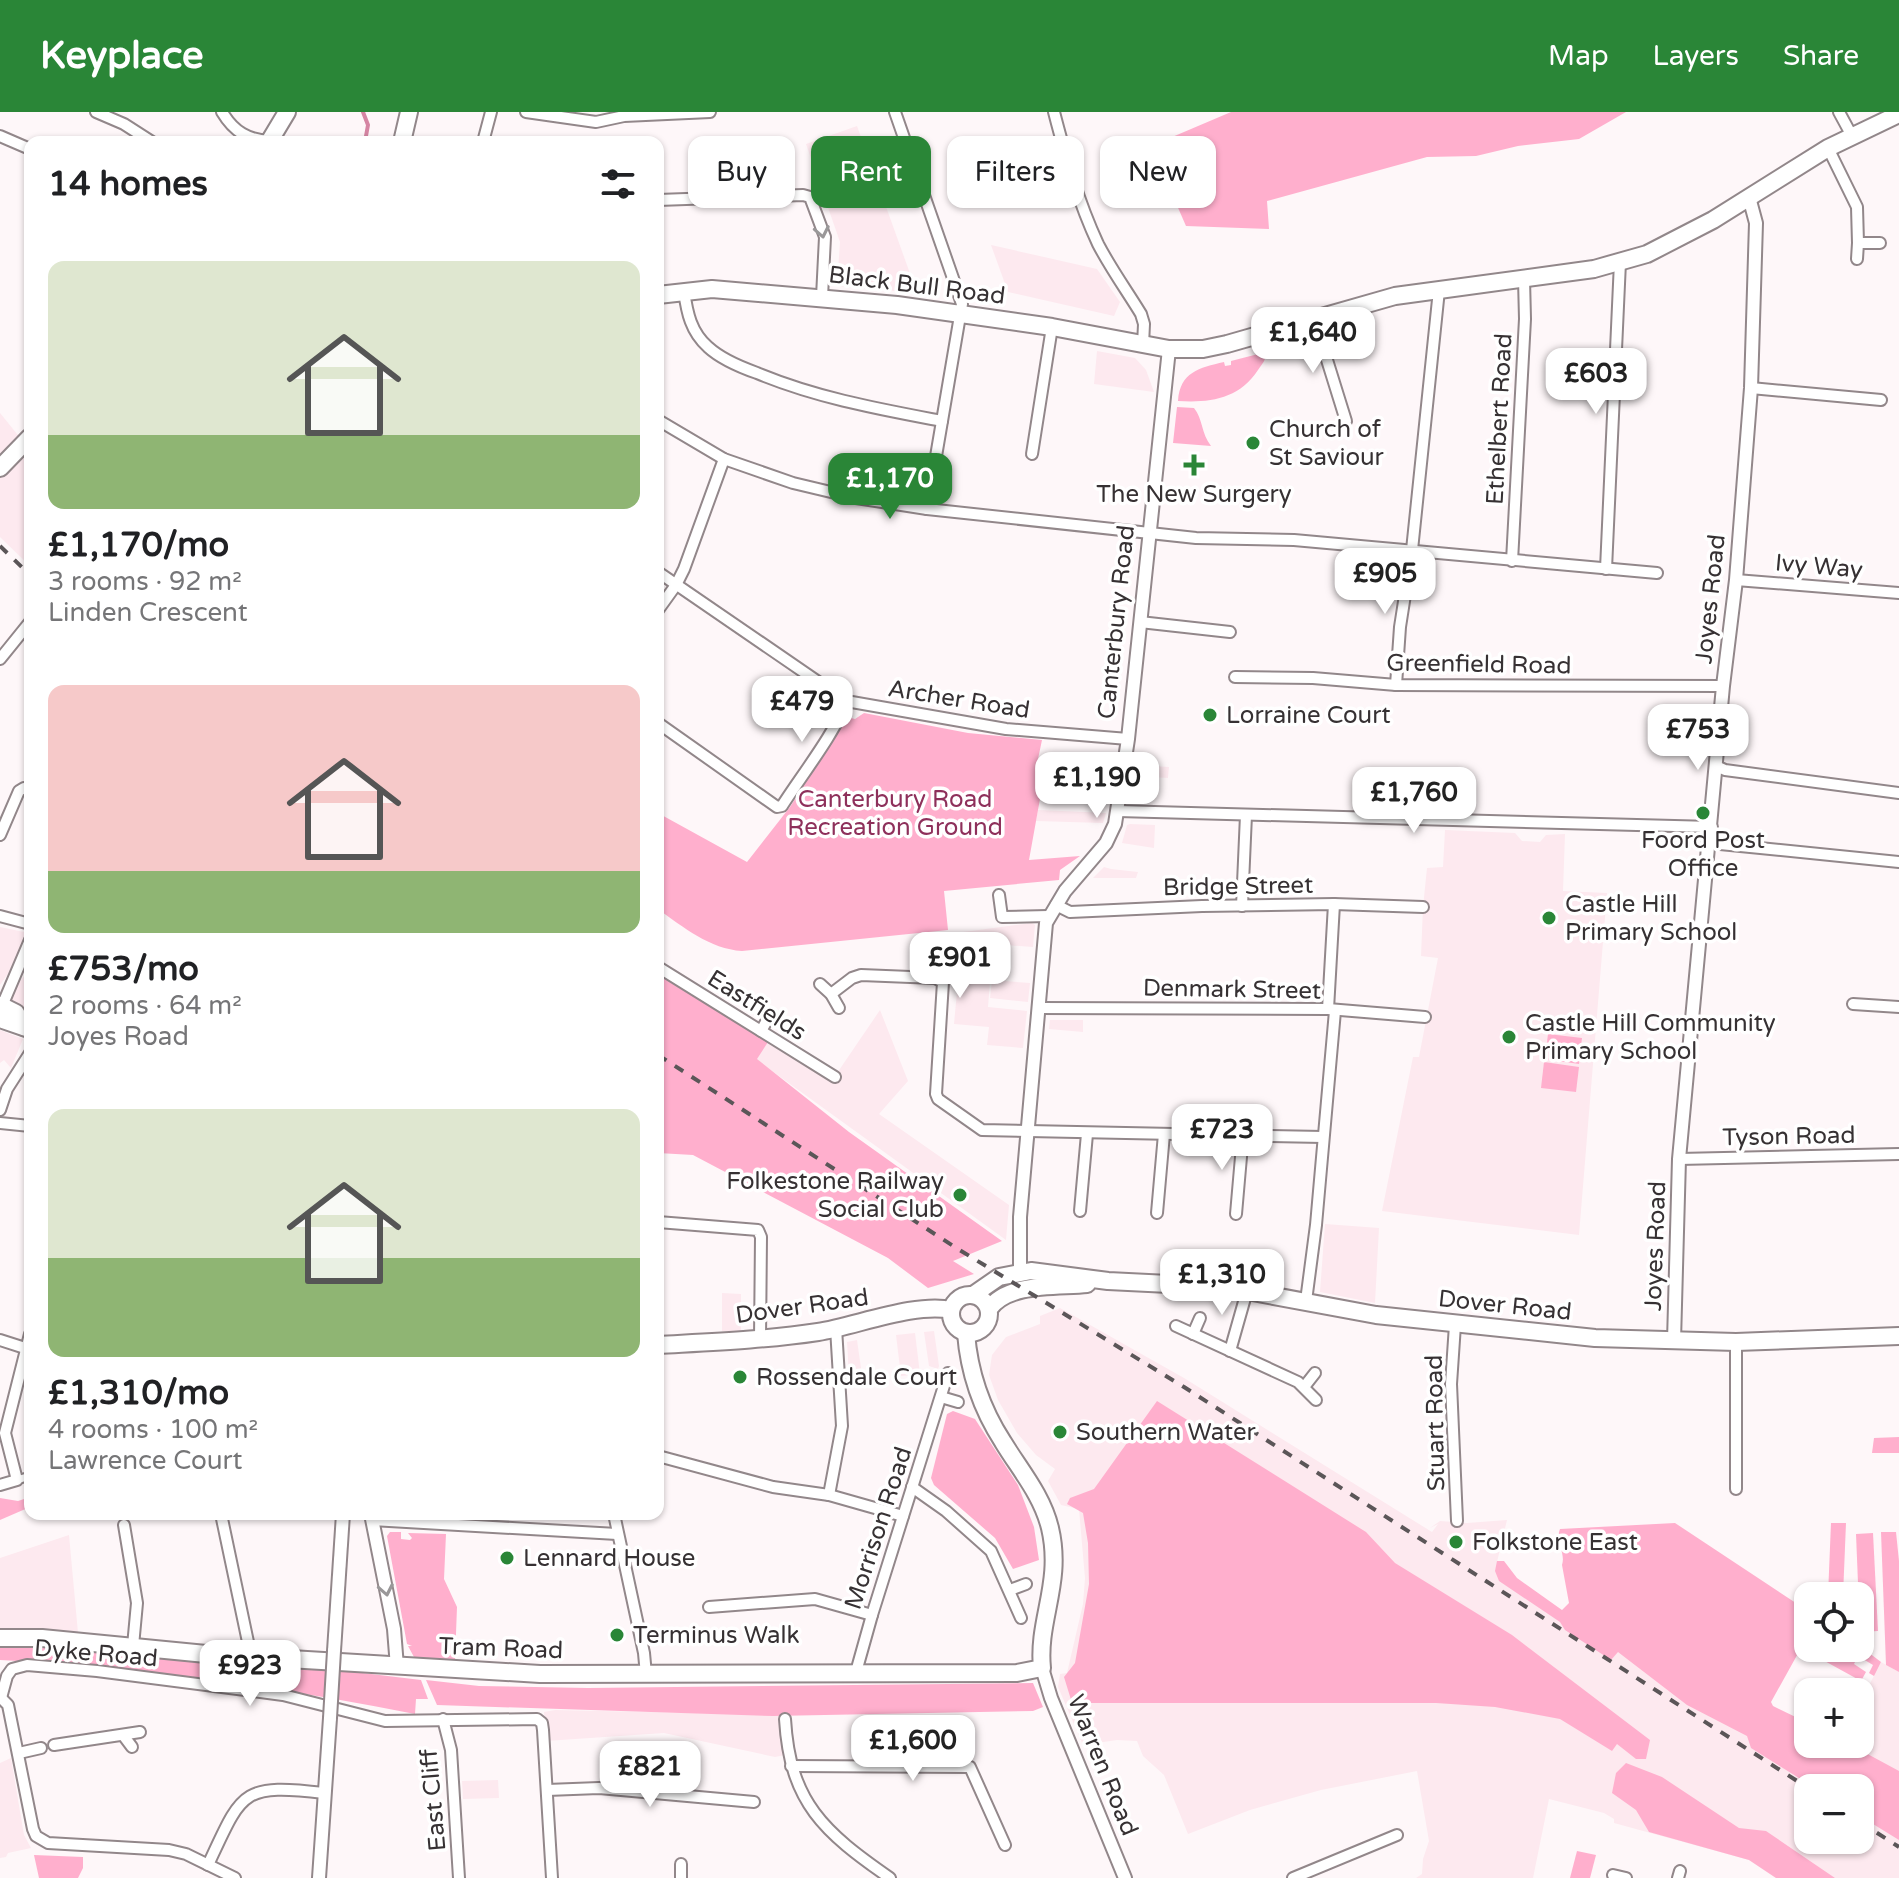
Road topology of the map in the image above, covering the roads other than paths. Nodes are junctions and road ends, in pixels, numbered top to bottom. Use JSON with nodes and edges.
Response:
{"nodes":[{"id":1,"x":96,"y":112,"type":"edge"},
{"id":2,"x":222,"y":112,"type":"edge"},
{"id":3,"x":287,"y":112,"type":"edge"},
{"id":4,"x":409,"y":112,"type":"edge"},
{"id":5,"x":491,"y":112,"type":"edge"},
{"id":6,"x":526,"y":112,"type":"edge"},
{"id":7,"x":710,"y":112,"type":"edge"},
{"id":8,"x":895,"y":112,"type":"edge"},
{"id":9,"x":1054,"y":112,"type":"edge"},
{"id":10,"x":1839,"y":112,"type":"edge"},
{"id":11,"x":541,"y":113,"type":"edge"},
{"id":12,"x":1899,"y":114,"type":"edge"},
{"id":13,"x":0,"y":136,"type":"edge"},
{"id":14,"x":143,"y":136,"type":"edge"},
{"id":15,"x":245,"y":136,"type":"edge"},
{"id":16,"x":273,"y":136,"type":"edge"},
{"id":17,"x":403,"y":136,"type":"edge"},
{"id":18,"x":485,"y":136,"type":"edge"},
{"id":19,"x":1852,"y":136,"type":"junction"},
{"id":20,"x":24,"y":146,"type":"edge"},
{"id":21,"x":1828,"y":148,"type":"junction"},
{"id":22,"x":1749,"y":197,"type":"junction"},
{"id":23,"x":664,"y":200,"type":"edge"},
{"id":24,"x":1858,"y":243,"type":"junction"},
{"id":25,"x":1880,"y":243,"type":"dead end"},
{"id":26,"x":1857,"y":259,"type":"dead end"},
{"id":27,"x":1620,"y":262,"type":"junction"},
{"id":28,"x":1524,"y":279,"type":"junction"},
{"id":29,"x":1439,"y":290,"type":"junction"},
{"id":30,"x":684,"y":291,"type":"junction"},
{"id":31,"x":664,"y":294,"type":"edge"},
{"id":32,"x":822,"y":297,"type":"junction"},
{"id":33,"x":962,"y":313,"type":"junction"},
{"id":34,"x":1314,"y":318,"type":"junction"},
{"id":35,"x":1052,"y":327,"type":"junction"},
{"id":36,"x":1143,"y":345,"type":"junction"},
{"id":37,"x":1169,"y":349,"type":"junction"},
{"id":38,"x":1751,"y":388,"type":"junction"},
{"id":39,"x":1881,"y":400,"type":"dead end"},
{"id":40,"x":942,"y":421,"type":"junction"},
{"id":41,"x":1346,"y":421,"type":"dead end"},
{"id":42,"x":664,"y":424,"type":"edge"},
{"id":43,"x":24,"y":446,"type":"edge"},
{"id":44,"x":1032,"y":454,"type":"dead end"},
{"id":45,"x":724,"y":459,"type":"junction"},
{"id":46,"x":0,"y":468,"type":"edge"},
{"id":47,"x":927,"y":509,"type":"junction"},
{"id":48,"x":1150,"y":534,"type":"junction"},
{"id":49,"x":1412,"y":550,"type":"junction"},
{"id":50,"x":1512,"y":561,"type":"junction"},
{"id":51,"x":1606,"y":569,"type":"junction"},
{"id":52,"x":1657,"y":573,"type":"dead end"},
{"id":53,"x":664,"y":576,"type":"edge"},
{"id":54,"x":1736,"y":580,"type":"junction"},
{"id":55,"x":676,"y":585,"type":"junction"},
{"id":56,"x":1899,"y":593,"type":"edge"},
{"id":57,"x":664,"y":602,"type":"edge"},
{"id":58,"x":1140,"y":622,"type":"junction"},
{"id":59,"x":24,"y":629,"type":"edge"},
{"id":60,"x":1230,"y":632,"type":"dead end"},
{"id":61,"x":0,"y":659,"type":"edge"},
{"id":62,"x":1235,"y":677,"type":"dead end"},
{"id":63,"x":1396,"y":685,"type":"junction"},
{"id":64,"x":1723,"y":686,"type":"junction"},
{"id":65,"x":846,"y":701,"type":"junction"},
{"id":66,"x":664,"y":727,"type":"edge"},
{"id":67,"x":1128,"y":739,"type":"junction"},
{"id":68,"x":1716,"y":766,"type":"junction"},
{"id":69,"x":24,"y":790,"type":"edge"},
{"id":70,"x":1899,"y":793,"type":"edge"},
{"id":71,"x":1118,"y":811,"type":"junction"},
{"id":72,"x":1246,"y":815,"type":"junction"},
{"id":73,"x":1712,"y":827,"type":"junction"},
{"id":74,"x":0,"y":835,"type":"edge"},
{"id":75,"x":1710,"y":843,"type":"junction"},
{"id":76,"x":1899,"y":862,"type":"edge"},
{"id":77,"x":999,"y":895,"type":"dead end"},
{"id":78,"x":1334,"y":904,"type":"junction"},
{"id":79,"x":1242,"y":906,"type":"junction"},
{"id":80,"x":1423,"y":907,"type":"dead end"},
{"id":81,"x":1052,"y":911,"type":"junction"},
{"id":82,"x":0,"y":916,"type":"edge"},
{"id":83,"x":24,"y":922,"type":"edge"},
{"id":84,"x":24,"y":954,"type":"edge"},
{"id":85,"x":664,"y":971,"type":"edge"},
{"id":86,"x":820,"y":984,"type":"dead end"},
{"id":87,"x":831,"y":994,"type":"junction"},
{"id":88,"x":1853,"y":1004,"type":"dead end"},
{"id":89,"x":1899,"y":1007,"type":"edge"},
{"id":90,"x":839,"y":1008,"type":"dead end"},
{"id":91,"x":1039,"y":1008,"type":"junction"},
{"id":92,"x":1,"y":1010,"type":"edge"},
{"id":93,"x":1331,"y":1010,"type":"junction"},
{"id":94,"x":770,"y":1015,"type":"dead end"},
{"id":95,"x":1425,"y":1017,"type":"dead end"},
{"id":96,"x":24,"y":1025,"type":"edge"},
{"id":97,"x":761,"y":1031,"type":"junction"},
{"id":98,"x":24,"y":1062,"type":"edge"},
{"id":99,"x":835,"y":1077,"type":"dead end"},
{"id":100,"x":0,"y":1110,"type":"edge"},
{"id":101,"x":0,"y":1123,"type":"edge"},
{"id":102,"x":24,"y":1125,"type":"edge"},
{"id":103,"x":1028,"y":1133,"type":"junction"},
{"id":104,"x":1087,"y":1134,"type":"junction"},
{"id":105,"x":1164,"y":1134,"type":"junction"},
{"id":106,"x":1243,"y":1134,"type":"junction"},
{"id":107,"x":1323,"y":1137,"type":"junction"},
{"id":108,"x":1899,"y":1154,"type":"edge"},
{"id":109,"x":1679,"y":1159,"type":"junction"},
{"id":110,"x":1080,"y":1211,"type":"dead end"},
{"id":111,"x":1157,"y":1213,"type":"dead end"},
{"id":112,"x":1236,"y":1214,"type":"dead end"},
{"id":113,"x":664,"y":1222,"type":"edge"},
{"id":114,"x":1020,"y":1271,"type":"junction"},
{"id":115,"x":1108,"y":1281,"type":"junction"},
{"id":116,"x":1247,"y":1291,"type":"junction"},
{"id":117,"x":973,"y":1295,"type":"junction"},
{"id":118,"x":1306,"y":1301,"type":"junction"},
{"id":119,"x":989,"y":1309,"type":"junction"},
{"id":120,"x":951,"y":1310,"type":"junction"},
{"id":121,"x":1200,"y":1318,"type":"dead end"},
{"id":122,"x":1455,"y":1325,"type":"junction"},
{"id":123,"x":1176,"y":1326,"type":"dead end"},
{"id":124,"x":836,"y":1328,"type":"junction"},
{"id":125,"x":966,"y":1333,"type":"junction"},
{"id":126,"x":1193,"y":1334,"type":"junction"},
{"id":127,"x":1899,"y":1336,"type":"edge"},
{"id":128,"x":760,"y":1339,"type":"junction"},
{"id":129,"x":0,"y":1340,"type":"edge"},
{"id":130,"x":1674,"y":1341,"type":"junction"},
{"id":131,"x":1736,"y":1342,"type":"junction"},
{"id":132,"x":664,"y":1345,"type":"edge"},
{"id":133,"x":24,"y":1348,"type":"edge"},
{"id":134,"x":1230,"y":1351,"type":"junction"},
{"id":135,"x":24,"y":1352,"type":"edge"},
{"id":136,"x":948,"y":1373,"type":"dead end"},
{"id":137,"x":1315,"y":1373,"type":"dead end"},
{"id":138,"x":1304,"y":1387,"type":"junction"},
{"id":139,"x":941,"y":1397,"type":"junction"},
{"id":140,"x":1316,"y":1400,"type":"dead end"},
{"id":141,"x":958,"y":1402,"type":"dead end"},
{"id":142,"x":664,"y":1458,"type":"edge"},
{"id":143,"x":24,"y":1478,"type":"edge"},
{"id":144,"x":17,"y":1480,"type":"junction"},
{"id":145,"x":0,"y":1485,"type":"edge"},
{"id":146,"x":912,"y":1487,"type":"junction"},
{"id":147,"x":1736,"y":1489,"type":"dead end"},
{"id":148,"x":829,"y":1495,"type":"junction"},
{"id":149,"x":903,"y":1516,"type":"junction"},
{"id":150,"x":222,"y":1520,"type":"edge"},
{"id":151,"x":343,"y":1520,"type":"edge"},
{"id":152,"x":373,"y":1520,"type":"edge"},
{"id":153,"x":415,"y":1520,"type":"edge"},
{"id":154,"x":615,"y":1520,"type":"edge"},
{"id":155,"x":1457,"y":1521,"type":"dead end"},
{"id":156,"x":124,"y":1525,"type":"dead end"},
{"id":157,"x":617,"y":1534,"type":"junction"},
{"id":158,"x":1026,"y":1584,"type":"dead end"},
{"id":159,"x":1010,"y":1590,"type":"junction"},
{"id":160,"x":709,"y":1607,"type":"dead end"},
{"id":161,"x":872,"y":1615,"type":"junction"},
{"id":162,"x":1021,"y":1618,"type":"dead end"},
{"id":163,"x":0,"y":1638,"type":"edge"},
{"id":164,"x":1042,"y":1644,"type":"junction"},
{"id":165,"x":133,"y":1646,"type":"junction"},
{"id":166,"x":248,"y":1656,"type":"junction"},
{"id":167,"x":397,"y":1667,"type":"junction"},
{"id":168,"x":1042,"y":1668,"type":"junction"},
{"id":169,"x":856,"y":1672,"type":"junction"},
{"id":170,"x":1001,"y":1672,"type":"junction"},
{"id":171,"x":646,"y":1675,"type":"junction"},
{"id":172,"x":0,"y":1698,"type":"edge"},
{"id":173,"x":443,"y":1719,"type":"junction"},
{"id":174,"x":785,"y":1719,"type":"dead end"},
{"id":175,"x":140,"y":1732,"type":"dead end"},
{"id":176,"x":123,"y":1735,"type":"junction"},
{"id":177,"x":54,"y":1745,"type":"dead end"},
{"id":178,"x":132,"y":1747,"type":"dead end"},
{"id":179,"x":41,"y":1748,"type":"dead end"},
{"id":180,"x":19,"y":1753,"type":"junction"},
{"id":181,"x":791,"y":1766,"type":"junction"},
{"id":182,"x":547,"y":1790,"type":"junction"},
{"id":183,"x":324,"y":1793,"type":"junction"},
{"id":184,"x":754,"y":1802,"type":"dead end"},
{"id":185,"x":1397,"y":1835,"type":"dead end"},
{"id":186,"x":1005,"y":1845,"type":"dead end"},
{"id":187,"x":681,"y":1864,"type":"dead end"},
{"id":188,"x":208,"y":1865,"type":"junction"},
{"id":189,"x":1613,"y":1875,"type":"dead end"},
{"id":190,"x":235,"y":1878,"type":"edge"},
{"id":191,"x":319,"y":1878,"type":"edge"},
{"id":192,"x":459,"y":1878,"type":"edge"},
{"id":193,"x":552,"y":1878,"type":"edge"},
{"id":194,"x":681,"y":1878,"type":"edge"},
{"id":195,"x":890,"y":1878,"type":"edge"},
{"id":196,"x":1125,"y":1878,"type":"edge"},
{"id":197,"x":1293,"y":1878,"type":"edge"},
{"id":198,"x":1626,"y":1878,"type":"edge"}],
"edges":[{"from":1,"to":14,"type":"street"},
{"from":2,"to":15,"type":"street"},
{"from":3,"to":16,"type":"main road"},
{"from":4,"to":17,"type":"main road"},
{"from":5,"to":18,"type":"street"},
{"from":6,"to":11,"type":"street"},
{"from":7,"to":11,"type":"street"},
{"from":8,"to":33,"type":"street"},
{"from":9,"to":36,"type":"street"},
{"from":10,"to":19,"type":"street"},
{"from":12,"to":19,"type":"main road"},
{"from":13,"to":20,"type":"street"},
{"from":19,"to":21,"type":"main road"},
{"from":21,"to":22,"type":"main road"},
{"from":21,"to":24,"type":"street"},
{"from":22,"to":27,"type":"main road"},
{"from":22,"to":38,"type":"street","name":"Joyes Road"},
{"from":23,"to":32,"type":"street","one_way":true},
{"from":24,"to":25,"type":"street"},
{"from":24,"to":26,"type":"street"},
{"from":27,"to":28,"type":"main road"},
{"from":27,"to":51,"type":"street"},
{"from":28,"to":29,"type":"main road"},
{"from":28,"to":50,"type":"street","name":"Ethelbert Road"},
{"from":29,"to":34,"type":"main road"},
{"from":29,"to":49,"type":"street"},
{"from":30,"to":31,"type":"main road","name":"Black Bull Road"},
{"from":30,"to":32,"type":"main road","name":"Black Bull Road"},
{"from":30,"to":40,"type":"street"},
{"from":32,"to":33,"type":"main road","name":"Black Bull Road"},
{"from":33,"to":35,"type":"main road","name":"Black Bull Road"},
{"from":33,"to":40,"type":"street"},
{"from":34,"to":37,"type":"main road"},
{"from":34,"to":41,"type":"street"},
{"from":35,"to":36,"type":"main road","name":"Black Bull Road"},
{"from":35,"to":44,"type":"street"},
{"from":36,"to":37,"type":"main road","name":"Black Bull Road"},
{"from":37,"to":48,"type":"street","name":"Canterbury Road"},
{"from":38,"to":39,"type":"street"},
{"from":38,"to":54,"type":"street","name":"Joyes Road"},
{"from":40,"to":47,"type":"street"},
{"from":42,"to":45,"type":"street"},
{"from":43,"to":46,"type":"main road"},
{"from":45,"to":47,"type":"street"},
{"from":45,"to":55,"type":"street"},
{"from":47,"to":48,"type":"street"},
{"from":48,"to":49,"type":"street"},
{"from":48,"to":58,"type":"street","name":"Canterbury Road"},
{"from":49,"to":50,"type":"street"},
{"from":49,"to":63,"type":"street"},
{"from":50,"to":51,"type":"street"},
{"from":51,"to":52,"type":"street"},
{"from":53,"to":55,"type":"street","name":"Archer Road"},
{"from":54,"to":56,"type":"street","name":"Ivy Way"},
{"from":54,"to":64,"type":"street","name":"Joyes Road"},
{"from":55,"to":57,"type":"street"},
{"from":55,"to":65,"type":"street","name":"Archer Road"},
{"from":58,"to":60,"type":"street"},
{"from":58,"to":67,"type":"street","name":"Canterbury Road"},
{"from":59,"to":61,"type":"street"},
{"from":62,"to":63,"type":"street","name":"Greenfield Road"},
{"from":63,"to":64,"type":"street","name":"Greenfield Road"},
{"from":64,"to":68,"type":"street","name":"Joyes Road"},
{"from":65,"to":66,"type":"street"},
{"from":65,"to":67,"type":"street","name":"Archer Road"},
{"from":67,"to":71,"type":"street","name":"Canterbury Road"},
{"from":68,"to":70,"type":"street"},
{"from":68,"to":73,"type":"street","name":"Joyes Road"},
{"from":69,"to":74,"type":"street"},
{"from":71,"to":72,"type":"street"},
{"from":71,"to":81,"type":"street","name":"Canterbury Road"},
{"from":72,"to":73,"type":"street"},
{"from":72,"to":79,"type":"street"},
{"from":73,"to":75,"type":"street","name":"Joyes Road"},
{"from":75,"to":76,"type":"street"},
{"from":75,"to":109,"type":"street","name":"Joyes Road"},
{"from":77,"to":81,"type":"street","name":"Bridge Street"},
{"from":78,"to":79,"type":"street","name":"Bridge Street"},
{"from":78,"to":80,"type":"street","name":"Bridge Street"},
{"from":78,"to":93,"type":"street"},
{"from":79,"to":81,"type":"street","name":"Bridge Street"},
{"from":81,"to":91,"type":"street"},
{"from":82,"to":83,"type":"street"},
{"from":84,"to":92,"type":"street"},
{"from":85,"to":97,"type":"street","name":"Eastfields"},
{"from":86,"to":87,"type":"street"},
{"from":87,"to":90,"type":"street"},
{"from":87,"to":103,"type":"street"},
{"from":88,"to":89,"type":"street"},
{"from":91,"to":93,"type":"street","name":"Denmark Street"},
{"from":91,"to":103,"type":"street"},
{"from":92,"to":96,"type":"main road"},
{"from":93,"to":95,"type":"street","name":"Denmark Street"},
{"from":93,"to":107,"type":"street"},
{"from":94,"to":97,"type":"street"},
{"from":97,"to":99,"type":"street","name":"Eastfields"},
{"from":98,"to":100,"type":"street"},
{"from":101,"to":102,"type":"street"},
{"from":103,"to":104,"type":"street"},
{"from":103,"to":114,"type":"street"},
{"from":104,"to":105,"type":"street"},
{"from":104,"to":110,"type":"street"},
{"from":105,"to":106,"type":"street"},
{"from":105,"to":111,"type":"street"},
{"from":106,"to":107,"type":"street"},
{"from":106,"to":112,"type":"street"},
{"from":107,"to":118,"type":"street"},
{"from":108,"to":109,"type":"street","name":"Tyson Road"},
{"from":109,"to":130,"type":"street","name":"Joyes Road"},
{"from":113,"to":128,"type":"street"},
{"from":114,"to":115,"type":"main road","name":"Dover Road"},
{"from":114,"to":117,"type":"main road","name":"Dover Road"},
{"from":115,"to":116,"type":"main road","name":"Dover Road"},
{"from":115,"to":119,"type":"main road","name":"Dover Road"},
{"from":116,"to":118,"type":"main road","name":"Dover Road"},
{"from":116,"to":134,"type":"street"},
{"from":117,"to":119,"type":"main road"},
{"from":117,"to":120,"type":"main road"},
{"from":118,"to":122,"type":"main road","name":"Dover Road"},
{"from":119,"to":125,"type":"main road"},
{"from":120,"to":124,"type":"main road","name":"Dover Road"},
{"from":120,"to":125,"type":"main road"},
{"from":121,"to":126,"type":"street"},
{"from":122,"to":130,"type":"main road","name":"Dover Road"},
{"from":122,"to":155,"type":"street","name":"Stuart Road"},
{"from":123,"to":126,"type":"street"},
{"from":124,"to":128,"type":"main road","name":"Dover Road"},
{"from":124,"to":148,"type":"street"},
{"from":125,"to":164,"type":"main road"},
{"from":126,"to":134,"type":"street"},
{"from":127,"to":131,"type":"main road","name":"Dover Road"},
{"from":128,"to":132,"type":"main road","name":"Dover Road"},
{"from":129,"to":133,"type":"street"},
{"from":130,"to":131,"type":"main road","name":"Dover Road"},
{"from":131,"to":147,"type":"street"},
{"from":134,"to":138,"type":"street"},
{"from":135,"to":144,"type":"street"},
{"from":136,"to":139,"type":"street","name":"Morrison Road"},
{"from":137,"to":138,"type":"street"},
{"from":138,"to":140,"type":"street"},
{"from":139,"to":141,"type":"street"},
{"from":139,"to":146,"type":"street","name":"Morrison Road"},
{"from":142,"to":148,"type":"street"},
{"from":143,"to":144,"type":"street"},
{"from":144,"to":145,"type":"street"},
{"from":146,"to":149,"type":"street","name":"Morrison Road"},
{"from":146,"to":159,"type":"street"},
{"from":148,"to":149,"type":"street"},
{"from":149,"to":161,"type":"street","name":"Morrison Road"},
{"from":150,"to":166,"type":"street"},
{"from":151,"to":183,"type":"street","bridge":true},
{"from":152,"to":167,"type":"street","one_way":true},
{"from":153,"to":157,"type":"street"},
{"from":154,"to":157,"type":"street"},
{"from":156,"to":165,"type":"street"},
{"from":157,"to":171,"type":"street"},
{"from":158,"to":159,"type":"street"},
{"from":159,"to":162,"type":"street"},
{"from":160,"to":161,"type":"street"},
{"from":161,"to":169,"type":"street","name":"Morrison Road"},
{"from":163,"to":165,"type":"main road","name":"Tram Road"},
{"from":164,"to":168,"type":"main road"},
{"from":164,"to":170,"type":"main road"},
{"from":165,"to":166,"type":"main road","name":"Tram Road"},
{"from":166,"to":167,"type":"main road","name":"Tram Road"},
{"from":167,"to":171,"type":"main road","name":"Tram Road"},
{"from":168,"to":170,"type":"main road","name":"Tram Road"},
{"from":168,"to":196,"type":"street","name":"Warren Road"},
{"from":169,"to":170,"type":"main road","name":"Tram Road"},
{"from":169,"to":171,"type":"main road","name":"Tram Road"},
{"from":172,"to":173,"type":"street","name":"Dyke Road"},
{"from":172,"to":180,"type":"street"},
{"from":173,"to":182,"type":"street"},
{"from":173,"to":192,"type":"street","name":"East Cliff"},
{"from":174,"to":181,"type":"street"},
{"from":175,"to":176,"type":"street"},
{"from":176,"to":177,"type":"street"},
{"from":176,"to":178,"type":"street"},
{"from":179,"to":180,"type":"street"},
{"from":180,"to":188,"type":"street"},
{"from":181,"to":186,"type":"street"},
{"from":181,"to":195,"type":"street"},
{"from":182,"to":184,"type":"street"},
{"from":182,"to":193,"type":"street"},
{"from":183,"to":188,"type":"street"},
{"from":183,"to":191,"type":"street"},
{"from":185,"to":197,"type":"street"},
{"from":187,"to":194,"type":"street"},
{"from":188,"to":190,"type":"street"},
{"from":189,"to":198,"type":"street"}]}
